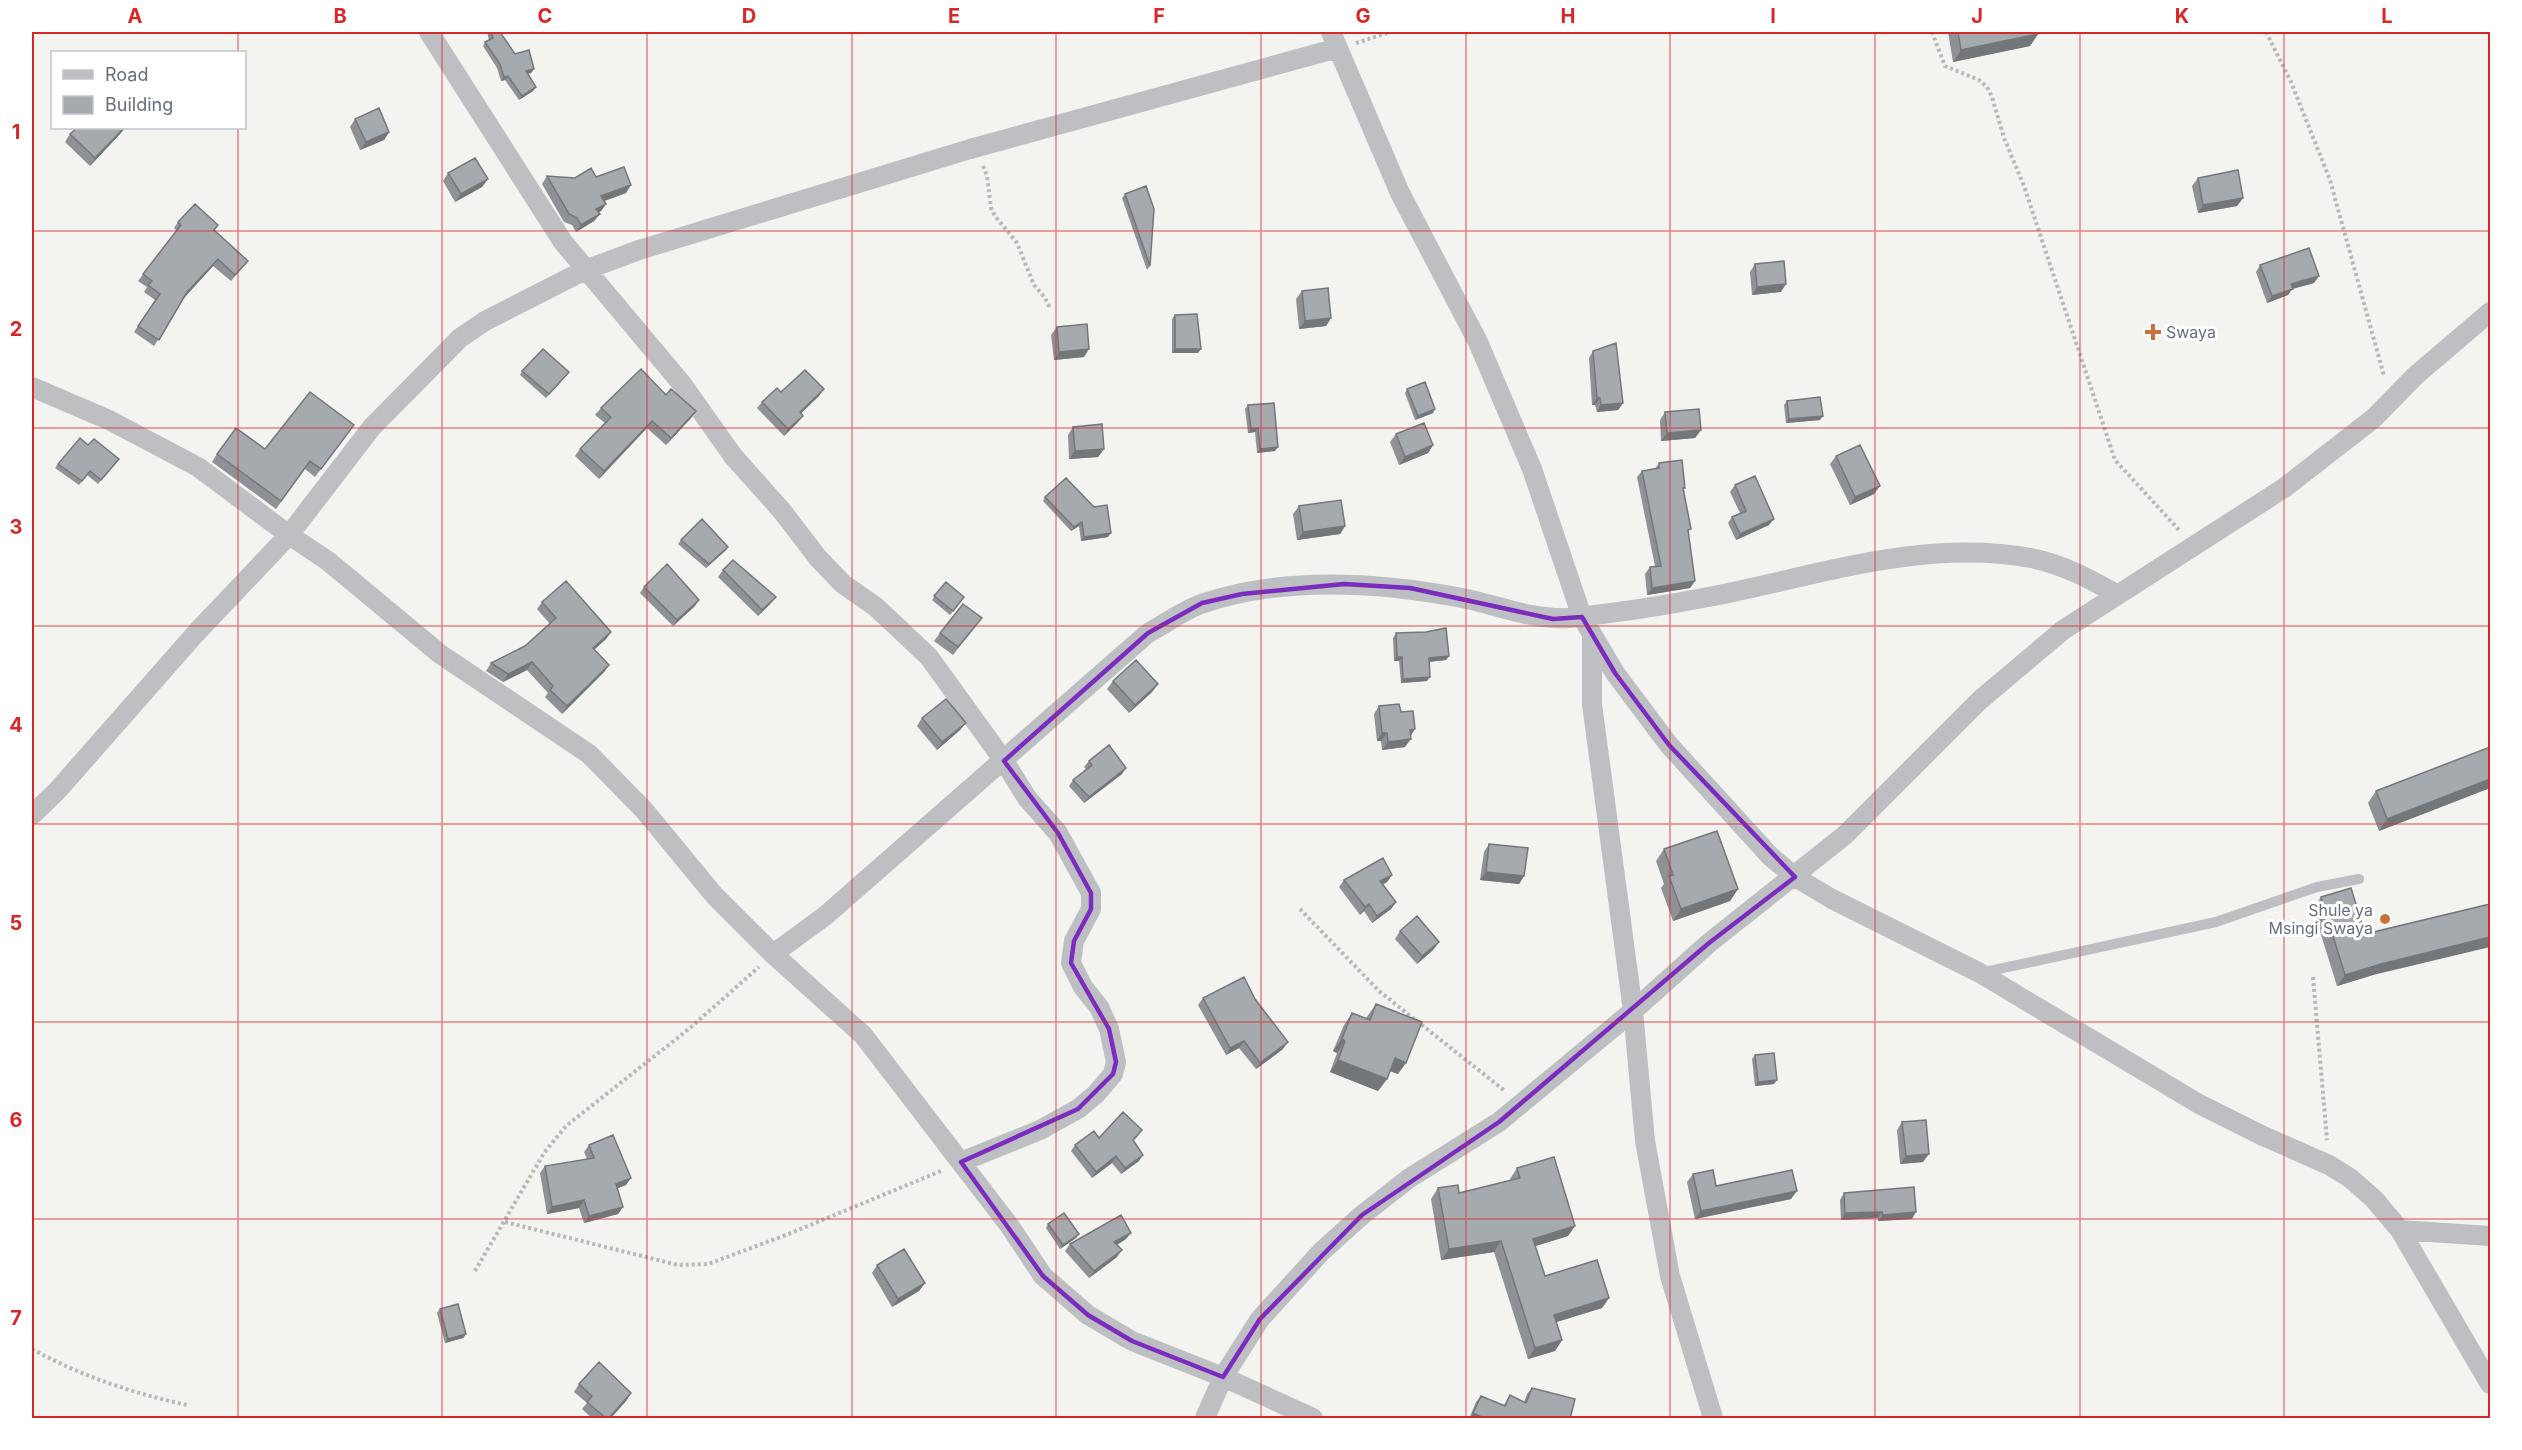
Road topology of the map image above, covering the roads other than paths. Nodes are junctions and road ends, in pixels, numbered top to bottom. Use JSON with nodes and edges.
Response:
{"nodes":[{"id":1,"x":429,"y":32,"type":"edge"},
{"id":2,"x":1335,"y":40,"type":"edge"},
{"id":3,"x":585,"y":270,"type":"junction"},
{"id":4,"x":2490,"y":312,"type":"edge"},
{"id":5,"x":32,"y":387,"type":"edge"},
{"id":6,"x":288,"y":535,"type":"junction"},
{"id":7,"x":2118,"y":595,"type":"junction"},
{"id":8,"x":1582,"y":617,"type":"junction"},
{"id":9,"x":1592,"y":634,"type":"junction"},
{"id":10,"x":1004,"y":761,"type":"junction"},
{"id":11,"x":32,"y":815,"type":"edge"},
{"id":12,"x":1795,"y":877,"type":"junction"},
{"id":13,"x":2359,"y":879,"type":"dead end"},
{"id":14,"x":773,"y":954,"type":"junction"},
{"id":15,"x":1980,"y":973,"type":"junction"},
{"id":16,"x":1632,"y":1011,"type":"junction"},
{"id":17,"x":961,"y":1162,"type":"junction"},
{"id":18,"x":2400,"y":1230,"type":"junction"},
{"id":19,"x":2490,"y":1236,"type":"edge"},
{"id":20,"x":1223,"y":1377,"type":"junction"},
{"id":21,"x":2490,"y":1384,"type":"edge"},
{"id":22,"x":1204,"y":1419,"type":"edge"},
{"id":23,"x":1313,"y":1419,"type":"edge"},
{"id":24,"x":1713,"y":1419,"type":"edge"}],
"edges":[{"from":1,"to":3,"type":"street"},
{"from":2,"to":3,"type":"street"},
{"from":2,"to":8,"type":"street"},
{"from":3,"to":6,"type":"street"},
{"from":3,"to":10,"type":"street"},
{"from":4,"to":7,"type":"street"},
{"from":5,"to":6,"type":"street"},
{"from":6,"to":11,"type":"street"},
{"from":6,"to":14,"type":"street"},
{"from":7,"to":8,"type":"street"},
{"from":7,"to":12,"type":"street"},
{"from":8,"to":9,"type":"street"},
{"from":8,"to":10,"type":"street"},
{"from":9,"to":12,"type":"street"},
{"from":9,"to":16,"type":"street"},
{"from":10,"to":14,"type":"street"},
{"from":10,"to":17,"type":"street"},
{"from":12,"to":15,"type":"street"},
{"from":12,"to":16,"type":"street"},
{"from":13,"to":15,"type":"lane"},
{"from":14,"to":17,"type":"street"},
{"from":15,"to":18,"type":"street"},
{"from":16,"to":20,"type":"street"},
{"from":16,"to":24,"type":"street"},
{"from":17,"to":20,"type":"street"},
{"from":18,"to":19,"type":"street"},
{"from":18,"to":21,"type":"street"},
{"from":20,"to":22,"type":"street"},
{"from":20,"to":23,"type":"street"}]}
